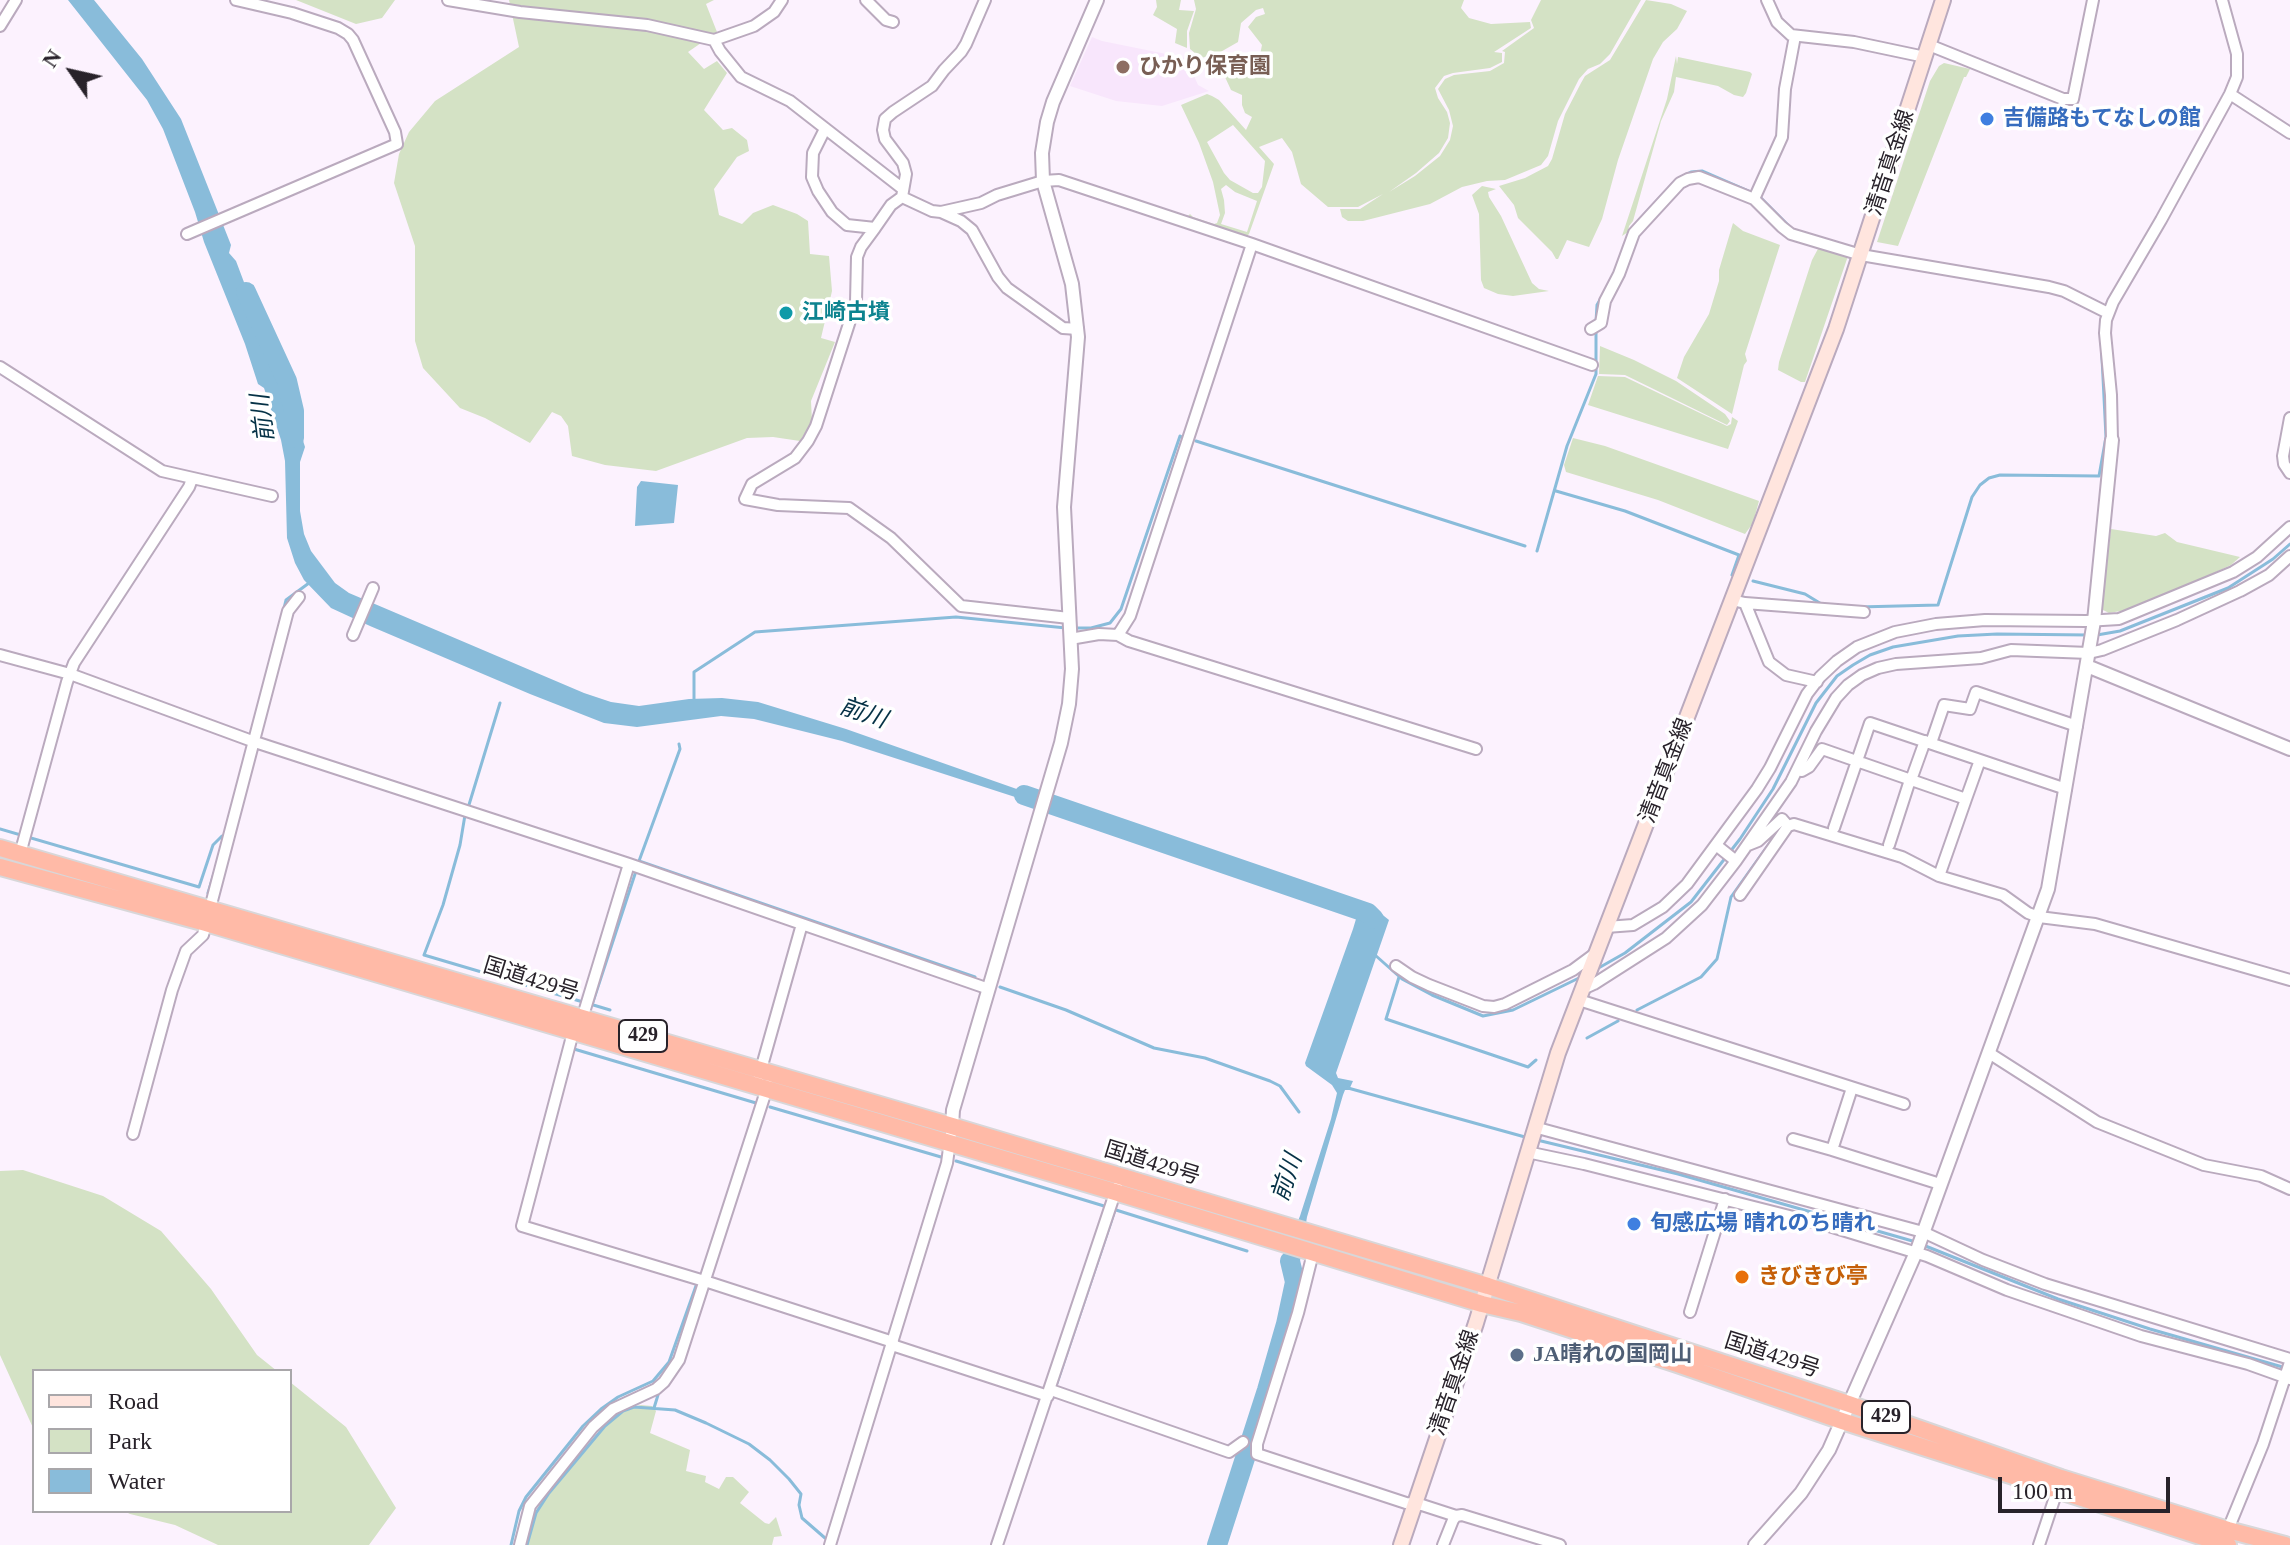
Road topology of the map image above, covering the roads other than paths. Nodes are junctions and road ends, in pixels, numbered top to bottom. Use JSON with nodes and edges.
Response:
{"nodes":[{"id":1,"x":16,"y":0,"type":"edge"},
{"id":2,"x":236,"y":0,"type":"edge"},
{"id":3,"x":448,"y":0,"type":"edge"},
{"id":4,"x":782,"y":0,"type":"edge"},
{"id":5,"x":866,"y":0,"type":"edge"},
{"id":6,"x":985,"y":0,"type":"edge"},
{"id":7,"x":1097,"y":0,"type":"edge"},
{"id":8,"x":1767,"y":0,"type":"edge"},
{"id":9,"x":1943,"y":0,"type":"edge"},
{"id":10,"x":2093,"y":0,"type":"edge"},
{"id":11,"x":2222,"y":0,"type":"edge"},
{"id":12,"x":893,"y":22,"type":"dead end"},
{"id":13,"x":0,"y":26,"type":"edge"},
{"id":14,"x":1795,"y":36,"type":"junction"},
{"id":15,"x":714,"y":40,"type":"junction"},
{"id":16,"x":1927,"y":51,"type":"junction"},
{"id":17,"x":2230,"y":94,"type":"junction"},
{"id":18,"x":825,"y":129,"type":"junction"},
{"id":19,"x":2290,"y":133,"type":"edge"},
{"id":20,"x":1043,"y":181,"type":"junction"},
{"id":21,"x":902,"y":193,"type":"junction"},
{"id":22,"x":1756,"y":196,"type":"junction"},
{"id":23,"x":941,"y":212,"type":"junction"},
{"id":24,"x":875,"y":228,"type":"junction"},
{"id":25,"x":189,"y":234,"type":"dead end"},
{"id":26,"x":1252,"y":244,"type":"junction"},
{"id":27,"x":1861,"y":255,"type":"junction"},
{"id":28,"x":2108,"y":313,"type":"junction"},
{"id":29,"x":1595,"y":327,"type":"dead end"},
{"id":30,"x":1078,"y":329,"type":"junction"},
{"id":31,"x":1592,"y":365,"type":"dead end"},
{"id":32,"x":0,"y":367,"type":"edge"},
{"id":33,"x":2290,"y":418,"type":"edge"},
{"id":34,"x":2112,"y":440,"type":"joint"},
{"id":35,"x":2290,"y":473,"type":"edge"},
{"id":36,"x":192,"y":479,"type":"junction"},
{"id":37,"x":272,"y":496,"type":"dead end"},
{"id":38,"x":2290,"y":527,"type":"edge"},
{"id":39,"x":2290,"y":556,"type":"edge"},
{"id":40,"x":373,"y":589,"type":"dead end"},
{"id":41,"x":299,"y":597,"type":"dead end"},
{"id":42,"x":1738,"y":602,"type":"junction"},
{"id":43,"x":1864,"y":612,"type":"dead end"},
{"id":44,"x":2093,"y":625,"type":"junction"},
{"id":45,"x":1070,"y":628,"type":"junction"},
{"id":46,"x":354,"y":634,"type":"dead end"},
{"id":47,"x":1118,"y":635,"type":"junction"},
{"id":48,"x":2089,"y":654,"type":"junction"},
{"id":49,"x":0,"y":655,"type":"edge"},
{"id":50,"x":70,"y":674,"type":"junction"},
{"id":51,"x":1817,"y":682,"type":"junction"},
{"id":52,"x":2077,"y":726,"type":"junction"},
{"id":53,"x":251,"y":741,"type":"junction"},
{"id":54,"x":1928,"y":742,"type":"junction"},
{"id":55,"x":1476,"y":749,"type":"dead end"},
{"id":56,"x":2290,"y":749,"type":"edge"},
{"id":57,"x":1856,"y":760,"type":"junction"},
{"id":58,"x":1980,"y":760,"type":"junction"},
{"id":59,"x":1797,"y":770,"type":"junction"},
{"id":60,"x":1910,"y":780,"type":"junction"},
{"id":61,"x":2066,"y":789,"type":"junction"},
{"id":62,"x":1966,"y":799,"type":"junction"},
{"id":63,"x":1786,"y":824,"type":"junction"},
{"id":64,"x":1834,"y":828,"type":"dead end"},
{"id":65,"x":24,"y":842,"type":"junction"},
{"id":66,"x":1747,"y":845,"type":"junction"},
{"id":67,"x":1889,"y":845,"type":"dead end"},
{"id":68,"x":0,"y":848,"type":"edge"},
{"id":69,"x":1719,"y":848,"type":"junction"},
{"id":70,"x":1735,"y":860,"type":"junction"},
{"id":71,"x":634,"y":866,"type":"junction"},
{"id":72,"x":0,"y":867,"type":"edge"},
{"id":73,"x":1940,"y":874,"type":"junction"},
{"id":74,"x":1740,"y":895,"type":"dead end"},
{"id":75,"x":208,"y":916,"type":"junction"},
{"id":76,"x":2039,"y":917,"type":"junction"},
{"id":77,"x":802,"y":924,"type":"junction"},
{"id":78,"x":1606,"y":927,"type":"junction"},
{"id":79,"x":1596,"y":955,"type":"junction"},
{"id":80,"x":1396,"y":966,"type":"dead end"},
{"id":81,"x":2290,"y":980,"type":"edge"},
{"id":82,"x":989,"y":989,"type":"junction"},
{"id":83,"x":1583,"y":990,"type":"junction"},
{"id":84,"x":582,"y":1014,"type":"junction"},
{"id":85,"x":1989,"y":1053,"type":"junction"},
{"id":86,"x":764,"y":1080,"type":"junction"},
{"id":87,"x":1852,"y":1088,"type":"junction"},
{"id":88,"x":1904,"y":1104,"type":"dead end"},
{"id":89,"x":133,"y":1134,"type":"dead end"},
{"id":90,"x":951,"y":1135,"type":"junction"},
{"id":91,"x":1531,"y":1139,"type":"junction"},
{"id":92,"x":1793,"y":1139,"type":"dead end"},
{"id":93,"x":1832,"y":1150,"type":"junction"},
{"id":94,"x":1940,"y":1184,"type":"junction"},
{"id":95,"x":1117,"y":1185,"type":"junction"},
{"id":96,"x":2290,"y":1189,"type":"edge"},
{"id":97,"x":1725,"y":1199,"type":"junction"},
{"id":98,"x":1919,"y":1243,"type":"junction"},
{"id":99,"x":1312,"y":1246,"type":"junction"},
{"id":100,"x":705,"y":1281,"type":"junction"},
{"id":101,"x":1488,"y":1286,"type":"junction"},
{"id":102,"x":1482,"y":1304,"type":"junction"},
{"id":103,"x":1690,"y":1312,"type":"dead end"},
{"id":104,"x":892,"y":1343,"type":"junction"},
{"id":105,"x":2290,"y":1361,"type":"edge"},
{"id":106,"x":2287,"y":1377,"type":"edge"},
{"id":107,"x":1049,"y":1393,"type":"junction"},
{"id":108,"x":1849,"y":1404,"type":"junction"},
{"id":109,"x":1842,"y":1421,"type":"junction"},
{"id":110,"x":1243,"y":1442,"type":"dead end"},
{"id":111,"x":2059,"y":1485,"type":"junction"},
{"id":112,"x":1414,"y":1504,"type":"junction"},
{"id":113,"x":1456,"y":1516,"type":"junction"},
{"id":114,"x":2225,"y":1541,"type":"edge"},
{"id":115,"x":520,"y":1545,"type":"edge"},
{"id":116,"x":830,"y":1545,"type":"edge"},
{"id":117,"x":997,"y":1545,"type":"edge"},
{"id":118,"x":1401,"y":1545,"type":"edge"},
{"id":119,"x":1443,"y":1545,"type":"edge"},
{"id":120,"x":1560,"y":1545,"type":"edge"},
{"id":121,"x":1755,"y":1545,"type":"edge"},
{"id":122,"x":2039,"y":1545,"type":"edge"},
{"id":123,"x":2285,"y":1545,"type":"edge"}],
"edges":[{"from":1,"to":13,"type":"street"},
{"from":2,"to":25,"type":"street"},
{"from":3,"to":15,"type":"street"},
{"from":4,"to":15,"type":"street"},
{"from":5,"to":12,"type":"street"},
{"from":6,"to":21,"type":"street"},
{"from":7,"to":20,"type":"street"},
{"from":8,"to":14,"type":"street"},
{"from":9,"to":16,"type":"main road","name":"清音真金線"},
{"from":10,"to":16,"type":"street"},
{"from":11,"to":17,"type":"street"},
{"from":14,"to":16,"type":"street"},
{"from":14,"to":22,"type":"street"},
{"from":15,"to":18,"type":"street"},
{"from":16,"to":27,"type":"main road","name":"清音真金線"},
{"from":17,"to":19,"type":"street"},
{"from":17,"to":28,"type":"street"},
{"from":18,"to":21,"type":"street"},
{"from":18,"to":24,"type":"street"},
{"from":20,"to":23,"type":"street"},
{"from":20,"to":26,"type":"street"},
{"from":20,"to":30,"type":"street"},
{"from":21,"to":23,"type":"street"},
{"from":21,"to":24,"type":"street"},
{"from":22,"to":27,"type":"street"},
{"from":22,"to":29,"type":"street"},
{"from":23,"to":30,"type":"street"},
{"from":24,"to":45,"type":"street"},
{"from":26,"to":31,"type":"street"},
{"from":26,"to":47,"type":"street"},
{"from":27,"to":28,"type":"street"},
{"from":27,"to":42,"type":"main road","name":"清音真金線"},
{"from":28,"to":34,"type":"street"},
{"from":30,"to":45,"type":"street"},
{"from":32,"to":36,"type":"street"},
{"from":33,"to":35,"type":"street"},
{"from":34,"to":44,"type":"street"},
{"from":36,"to":37,"type":"street"},
{"from":36,"to":50,"type":"street"},
{"from":38,"to":44,"type":"street"},
{"from":39,"to":48,"type":"street"},
{"from":40,"to":46,"type":"street"},
{"from":41,"to":53,"type":"street"},
{"from":42,"to":43,"type":"street"},
{"from":42,"to":51,"type":"street"},
{"from":42,"to":78,"type":"main road","name":"清音真金線"},
{"from":44,"to":48,"type":"street"},
{"from":44,"to":51,"type":"street"},
{"from":45,"to":47,"type":"street"},
{"from":45,"to":82,"type":"street"},
{"from":47,"to":55,"type":"street"},
{"from":48,"to":52,"type":"street"},
{"from":48,"to":56,"type":"street"},
{"from":48,"to":59,"type":"street"},
{"from":49,"to":50,"type":"street"},
{"from":50,"to":53,"type":"street"},
{"from":50,"to":65,"type":"street"},
{"from":51,"to":69,"type":"street"},
{"from":52,"to":54,"type":"street"},
{"from":52,"to":61,"type":"street"},
{"from":53,"to":71,"type":"street"},
{"from":53,"to":75,"type":"street"},
{"from":54,"to":57,"type":"street"},
{"from":54,"to":58,"type":"street"},
{"from":54,"to":60,"type":"street"},
{"from":57,"to":59,"type":"street"},
{"from":57,"to":60,"type":"street"},
{"from":57,"to":64,"type":"street"},
{"from":58,"to":61,"type":"street"},
{"from":58,"to":62,"type":"street"},
{"from":59,"to":66,"type":"street"},
{"from":60,"to":62,"type":"street"},
{"from":60,"to":67,"type":"street"},
{"from":61,"to":76,"type":"street"},
{"from":62,"to":73,"type":"street"},
{"from":63,"to":66,"type":"street"},
{"from":63,"to":73,"type":"street"},
{"from":63,"to":74,"type":"street"},
{"from":65,"to":68,"type":"highway","name":"国道429号","number":"429"},
{"from":65,"to":75,"type":"highway","name":"国道429号","number":"429"},
{"from":66,"to":70,"type":"street"},
{"from":69,"to":70,"type":"street"},
{"from":69,"to":78,"type":"street"},
{"from":70,"to":83,"type":"street"},
{"from":71,"to":77,"type":"street"},
{"from":71,"to":84,"type":"street"},
{"from":72,"to":75,"type":"highway","name":"国道429号","number":"429"},
{"from":73,"to":76,"type":"street"},
{"from":75,"to":84,"type":"highway","name":"国道429号","number":"429"},
{"from":75,"to":89,"type":"street"},
{"from":76,"to":81,"type":"street"},
{"from":76,"to":85,"type":"street"},
{"from":77,"to":82,"type":"street"},
{"from":77,"to":86,"type":"street"},
{"from":78,"to":79,"type":"main road","name":"清音真金線"},
{"from":79,"to":80,"type":"street"},
{"from":79,"to":83,"type":"main road","name":"清音真金線"},
{"from":82,"to":90,"type":"street"},
{"from":83,"to":87,"type":"street"},
{"from":83,"to":91,"type":"main road","name":"清音真金線"},
{"from":84,"to":86,"type":"highway","name":"国道429号","number":"429"},
{"from":84,"to":100,"type":"street"},
{"from":85,"to":94,"type":"street"},
{"from":85,"to":96,"type":"street"},
{"from":86,"to":90,"type":"highway","name":"国道429号","number":"429"},
{"from":86,"to":100,"type":"street"},
{"from":87,"to":88,"type":"street"},
{"from":87,"to":93,"type":"street"},
{"from":90,"to":95,"type":"highway","name":"国道429号","number":"429"},
{"from":90,"to":104,"type":"street"},
{"from":91,"to":97,"type":"street"},
{"from":91,"to":98,"type":"street"},
{"from":91,"to":101,"type":"main road","name":"清音真金線"},
{"from":92,"to":93,"type":"street"},
{"from":93,"to":94,"type":"street"},
{"from":94,"to":98,"type":"street"},
{"from":95,"to":99,"type":"highway","name":"国道429号","number":"429"},
{"from":95,"to":107,"type":"street"},
{"from":97,"to":98,"type":"street"},
{"from":97,"to":103,"type":"street"},
{"from":98,"to":105,"type":"street"},
{"from":98,"to":106,"type":"street"},
{"from":98,"to":108,"type":"street"},
{"from":99,"to":101,"type":"highway","name":"国道429号","number":"429"},
{"from":99,"to":102,"type":"highway","name":"国道429号","number":"429"},
{"from":99,"to":112,"type":"street"},
{"from":100,"to":104,"type":"street"},
{"from":100,"to":115,"type":"street"},
{"from":101,"to":102,"type":"main road","name":"清音真金線"},
{"from":101,"to":108,"type":"highway","name":"国道429号","number":"429"},
{"from":102,"to":109,"type":"highway","name":"国道429号","number":"429"},
{"from":102,"to":112,"type":"main road","name":"清音真金線"},
{"from":104,"to":107,"type":"street"},
{"from":104,"to":116,"type":"street"},
{"from":105,"to":106,"type":"street"},
{"from":106,"to":114,"type":"street"},
{"from":107,"to":110,"type":"street"},
{"from":107,"to":117,"type":"street"},
{"from":108,"to":109,"type":"street"},
{"from":108,"to":111,"type":"highway","name":"国道429号","number":"429"},
{"from":109,"to":111,"type":"highway","name":"国道429号","number":"429"},
{"from":109,"to":121,"type":"street"},
{"from":111,"to":114,"type":"highway","name":"国道429号","number":"429"},
{"from":111,"to":122,"type":"street"},
{"from":112,"to":113,"type":"street"},
{"from":112,"to":118,"type":"main road","name":"清音真金線"},
{"from":113,"to":119,"type":"street"},
{"from":113,"to":120,"type":"street"},
{"from":114,"to":123,"type":"highway","name":"国道429号","number":"429"}]}
